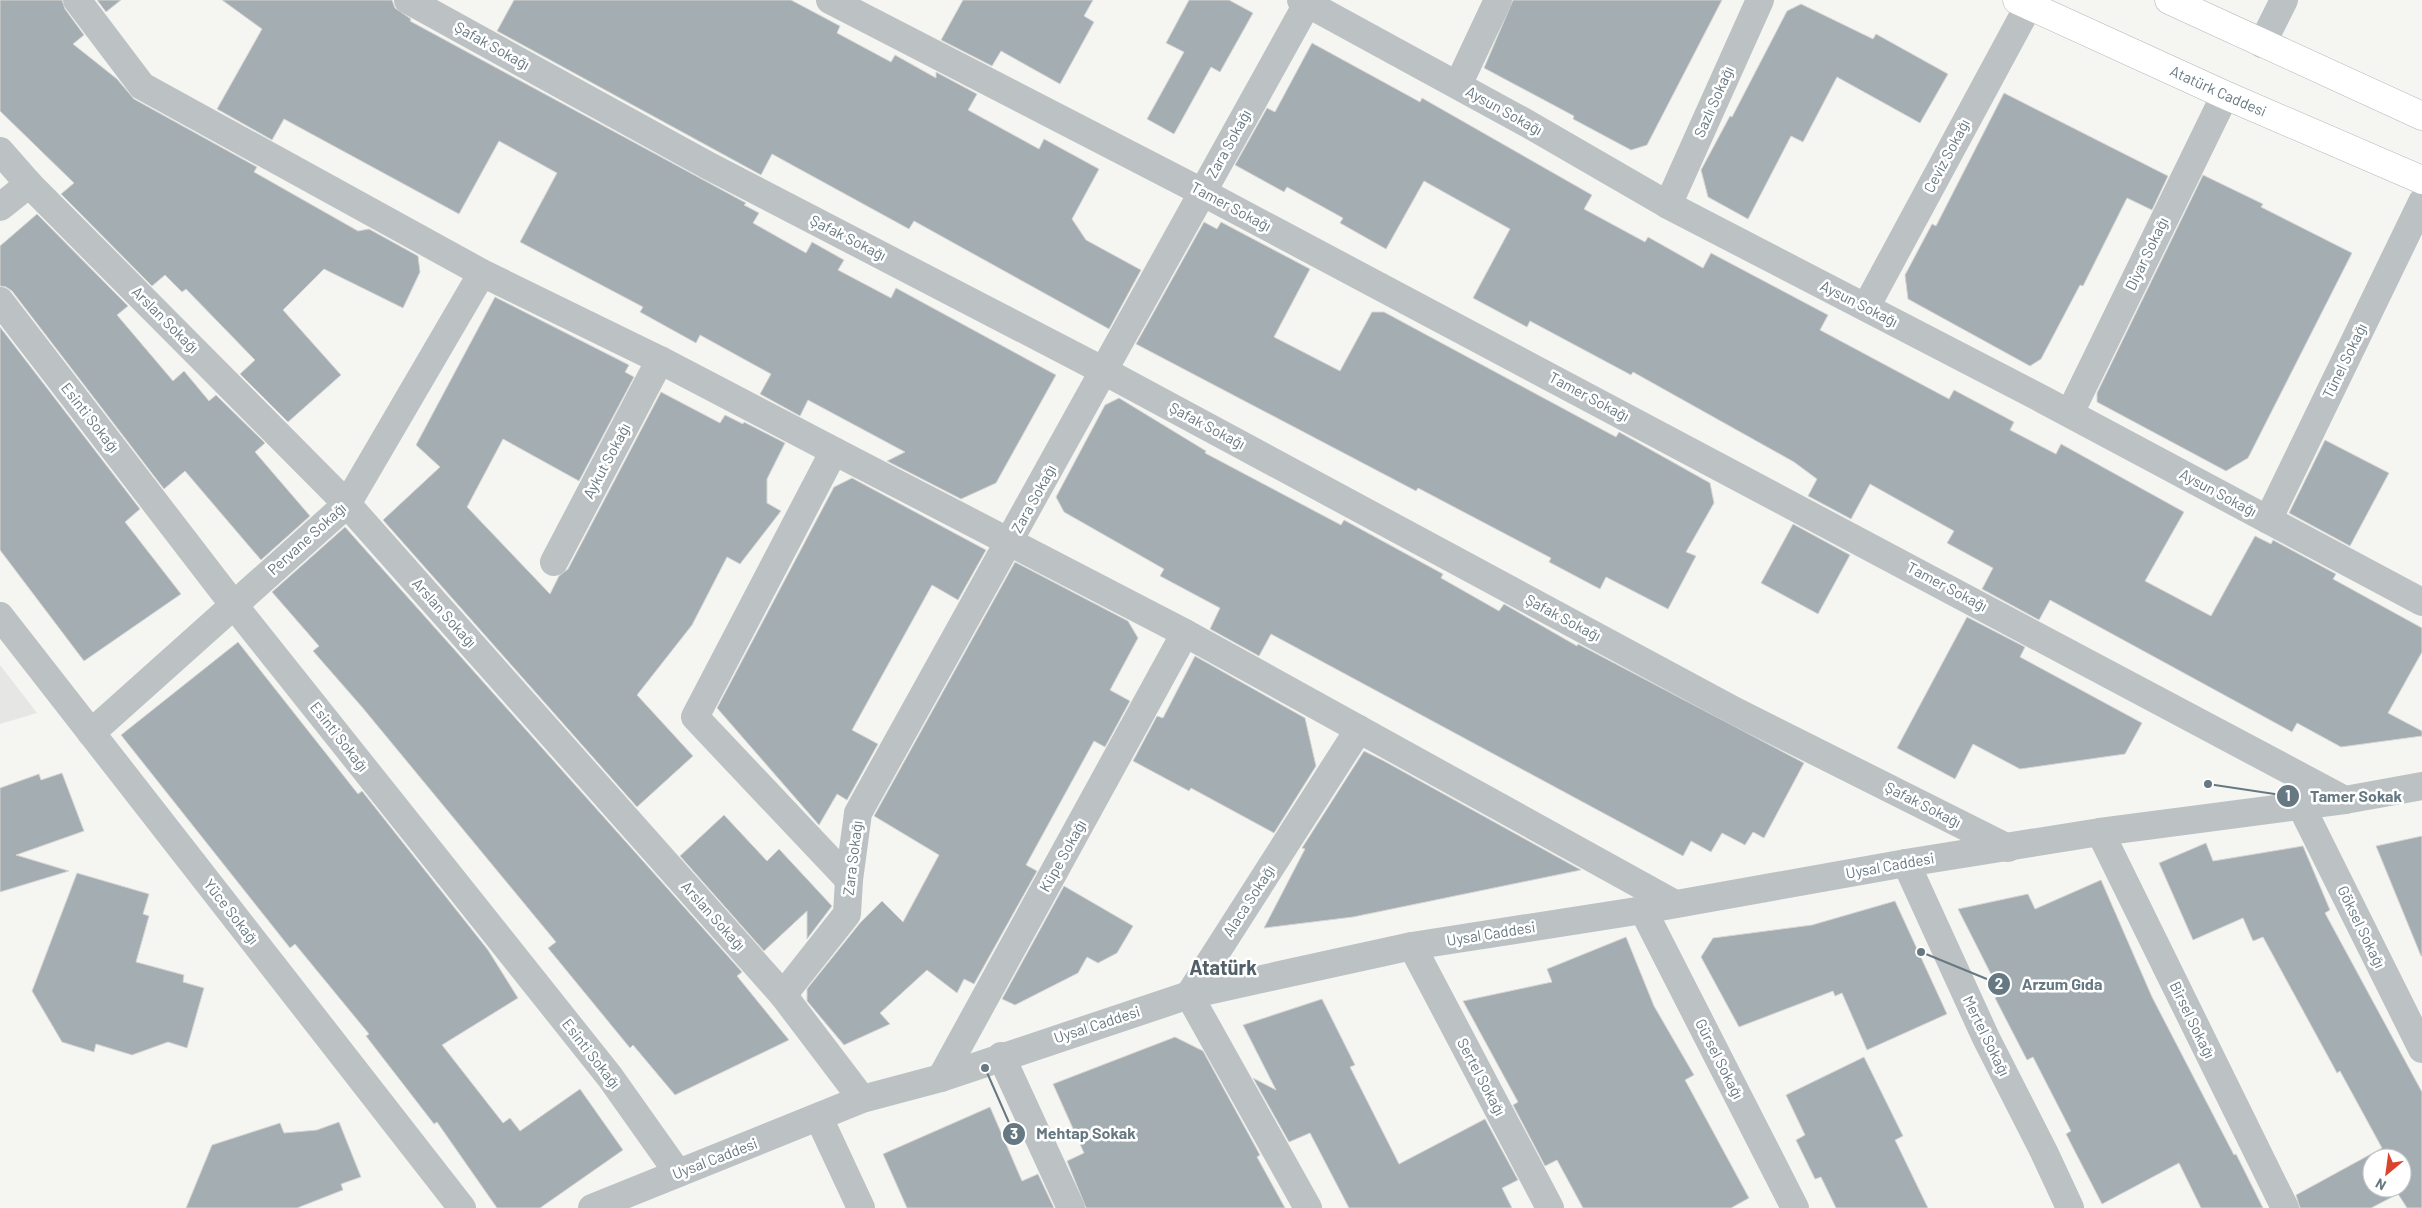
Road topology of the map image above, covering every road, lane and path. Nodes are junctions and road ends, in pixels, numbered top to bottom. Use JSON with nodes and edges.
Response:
{"nodes":[{"id":1,"x":77,"y":0,"type":"edge"},
{"id":2,"x":408,"y":0,"type":"edge"},
{"id":3,"x":830,"y":0,"type":"edge"},
{"id":4,"x":1498,"y":0,"type":"edge"},
{"id":5,"x":1760,"y":0,"type":"edge"},
{"id":6,"x":2168,"y":0,"type":"edge"},
{"id":7,"x":2284,"y":0,"type":"edge"},
{"id":8,"x":1304,"y":2,"type":"edge"},
{"id":9,"x":2023,"y":3,"type":"edge"},
{"id":10,"x":2262,"y":44,"type":"junction"},
{"id":11,"x":1458,"y":85,"type":"junction"},
{"id":12,"x":2225,"y":95,"type":"junction"},
{"id":13,"x":2422,"y":116,"type":"edge"},
{"id":14,"x":0,"y":151,"type":"edge"},
{"id":15,"x":2422,"y":180,"type":"edge"},
{"id":16,"x":29,"y":184,"type":"junction"},
{"id":17,"x":1202,"y":192,"type":"junction"},
{"id":18,"x":2422,"y":202,"type":"edge"},
{"id":19,"x":1668,"y":205,"type":"junction"},
{"id":20,"x":0,"y":207,"type":"edge"},
{"id":21,"x":482,"y":273,"type":"junction"},
{"id":22,"x":0,"y":301,"type":"edge"},
{"id":23,"x":1866,"y":308,"type":"junction"},
{"id":24,"x":660,"y":360,"type":"junction"},
{"id":25,"x":1104,"y":371,"type":"junction"},
{"id":26,"x":2070,"y":413,"type":"junction"},
{"id":27,"x":834,"y":451,"type":"junction"},
{"id":28,"x":347,"y":504,"type":"junction"},
{"id":29,"x":2268,"y":520,"type":"junction"},
{"id":30,"x":1010,"y":542,"type":"junction"},
{"id":31,"x":554,"y":562,"type":"dead end"},
{"id":32,"x":2422,"y":602,"type":"edge"},
{"id":33,"x":234,"y":604,"type":"junction"},
{"id":34,"x":0,"y":616,"type":"edge"},
{"id":35,"x":1185,"y":633,"type":"junction"},
{"id":36,"x":1359,"y":729,"type":"junction"},
{"id":37,"x":91,"y":733,"type":"junction"},
{"id":38,"x":2422,"y":786,"type":"edge"},
{"id":39,"x":2345,"y":800,"type":"junction"},
{"id":40,"x":2300,"y":804,"type":"junction"},
{"id":41,"x":2100,"y":832,"type":"junction"},
{"id":42,"x":2008,"y":848,"type":"junction"},
{"id":43,"x":1906,"y":863,"type":"junction"},
{"id":44,"x":849,"y":880,"type":"junction"},
{"id":45,"x":1675,"y":904,"type":"junction"},
{"id":46,"x":1643,"y":910,"type":"junction"},
{"id":47,"x":1412,"y":946,"type":"junction"},
{"id":48,"x":783,"y":995,"type":"junction"},
{"id":49,"x":1189,"y":995,"type":"junction"},
{"id":50,"x":2422,"y":1049,"type":"edge"},
{"id":51,"x":1001,"y":1056,"type":"junction"},
{"id":52,"x":941,"y":1078,"type":"junction"},
{"id":53,"x":862,"y":1099,"type":"junction"},
{"id":54,"x":819,"y":1118,"type":"junction"},
{"id":55,"x":678,"y":1173,"type":"junction"},
{"id":56,"x":462,"y":1208,"type":"edge"},
{"id":57,"x":592,"y":1208,"type":"edge"},
{"id":58,"x":861,"y":1208,"type":"edge"},
{"id":59,"x":1071,"y":1208,"type":"edge"},
{"id":60,"x":1308,"y":1208,"type":"edge"},
{"id":61,"x":1550,"y":1208,"type":"edge"},
{"id":62,"x":1795,"y":1208,"type":"edge"},
{"id":63,"x":2070,"y":1208,"type":"edge"},
{"id":64,"x":2285,"y":1208,"type":"edge"}],
"edges":[{"from":1,"to":21,"type":"street"},
{"from":2,"to":25,"type":"street","name":"Şafak Sokağı"},
{"from":3,"to":17,"type":"street","name":"Tamer Sokağı"},
{"from":4,"to":11,"type":"street"},
{"from":5,"to":19,"type":"street","name":"Sazlı Sokağı"},
{"from":6,"to":10,"type":"main road"},
{"from":7,"to":10,"type":"street"},
{"from":8,"to":11,"type":"street","name":"Aysun Sokağı"},
{"from":8,"to":17,"type":"street","name":"Zara Sokağı"},
{"from":9,"to":12,"type":"main road","name":"Atatürk Caddesi"},
{"from":9,"to":23,"type":"street","name":"Ceviz Sokağı"},
{"from":10,"to":13,"type":"main road"},
{"from":11,"to":19,"type":"street","name":"Aysun Sokağı"},
{"from":12,"to":15,"type":"main road","name":"Atatürk Caddesi"},
{"from":12,"to":26,"type":"street","name":"Diyar Sokağı"},
{"from":14,"to":16,"type":"street","name":"Arslan Sokağı"},
{"from":16,"to":20,"type":"street"},
{"from":16,"to":28,"type":"street","name":"Arslan Sokağı"},
{"from":17,"to":25,"type":"street","name":"Zara Sokağı"},
{"from":17,"to":39,"type":"street","name":"Tamer Sokağı"},
{"from":18,"to":29,"type":"street","name":"Tünel Sokağı"},
{"from":19,"to":23,"type":"street","name":"Aysun Sokağı"},
{"from":21,"to":24,"type":"street"},
{"from":21,"to":28,"type":"street","name":"Pervane Sokağı"},
{"from":22,"to":33,"type":"street","name":"Esinti Sokağı"},
{"from":23,"to":26,"type":"street","name":"Aysun Sokağı"},
{"from":24,"to":27,"type":"street"},
{"from":24,"to":31,"type":"street","name":"Aykut Sokağı"},
{"from":25,"to":30,"type":"street","name":"Zara Sokağı"},
{"from":25,"to":42,"type":"street","name":"Şafak Sokağı"},
{"from":26,"to":29,"type":"street","name":"Aysun Sokağı"},
{"from":27,"to":30,"type":"street"},
{"from":27,"to":44,"type":"street"},
{"from":28,"to":33,"type":"street","name":"Pervane Sokağı"},
{"from":28,"to":48,"type":"street","name":"Arslan Sokağı"},
{"from":29,"to":32,"type":"street","name":"Aysun Sokağı"},
{"from":30,"to":35,"type":"street"},
{"from":30,"to":44,"type":"street","name":"Zara Sokağı"},
{"from":33,"to":37,"type":"street","name":"Pervane Sokağı"},
{"from":33,"to":55,"type":"street","name":"Esinti Sokağı"},
{"from":34,"to":37,"type":"street","name":"Yüce Sokağı"},
{"from":35,"to":36,"type":"street"},
{"from":35,"to":52,"type":"street","name":"Küpe Sokağı"},
{"from":36,"to":45,"type":"street"},
{"from":36,"to":49,"type":"street","name":"Alaca Sokağı"},
{"from":37,"to":56,"type":"street","name":"Yüce Sokağı"},
{"from":38,"to":39,"type":"street","name":"Uysal Caddesi"},
{"from":39,"to":40,"type":"street","name":"Uysal Caddesi"},
{"from":40,"to":41,"type":"street","name":"Uysal Caddesi"},
{"from":40,"to":50,"type":"street","name":"Göksel Sokağı"},
{"from":41,"to":42,"type":"street","name":"Uysal Caddesi"},
{"from":41,"to":64,"type":"street","name":"Birsel Sokağı"},
{"from":42,"to":43,"type":"street","name":"Uysal Caddesi"},
{"from":43,"to":45,"type":"street","name":"Uysal Caddesi"},
{"from":43,"to":63,"type":"street","name":"Mertel Sokağı"},
{"from":44,"to":48,"type":"street","name":"Zara Sokağı"},
{"from":45,"to":46,"type":"street","name":"Uysal Caddesi"},
{"from":46,"to":47,"type":"street","name":"Uysal Caddesi"},
{"from":46,"to":62,"type":"street","name":"Gürsel Sokağı"},
{"from":47,"to":49,"type":"street","name":"Uysal Caddesi"},
{"from":47,"to":61,"type":"street","name":"Sertel Sokağı"},
{"from":48,"to":53,"type":"street","name":"Arslan Sokağı"},
{"from":49,"to":51,"type":"street","name":"Uysal Caddesi"},
{"from":49,"to":60,"type":"street"},
{"from":51,"to":52,"type":"street","name":"Uysal Caddesi"},
{"from":51,"to":59,"type":"street"},
{"from":52,"to":53,"type":"street","name":"Uysal Caddesi"},
{"from":53,"to":54,"type":"street","name":"Uysal Caddesi"},
{"from":54,"to":55,"type":"street","name":"Uysal Caddesi"},
{"from":54,"to":58,"type":"street"},
{"from":55,"to":57,"type":"street","name":"Uysal Caddesi"}]}
